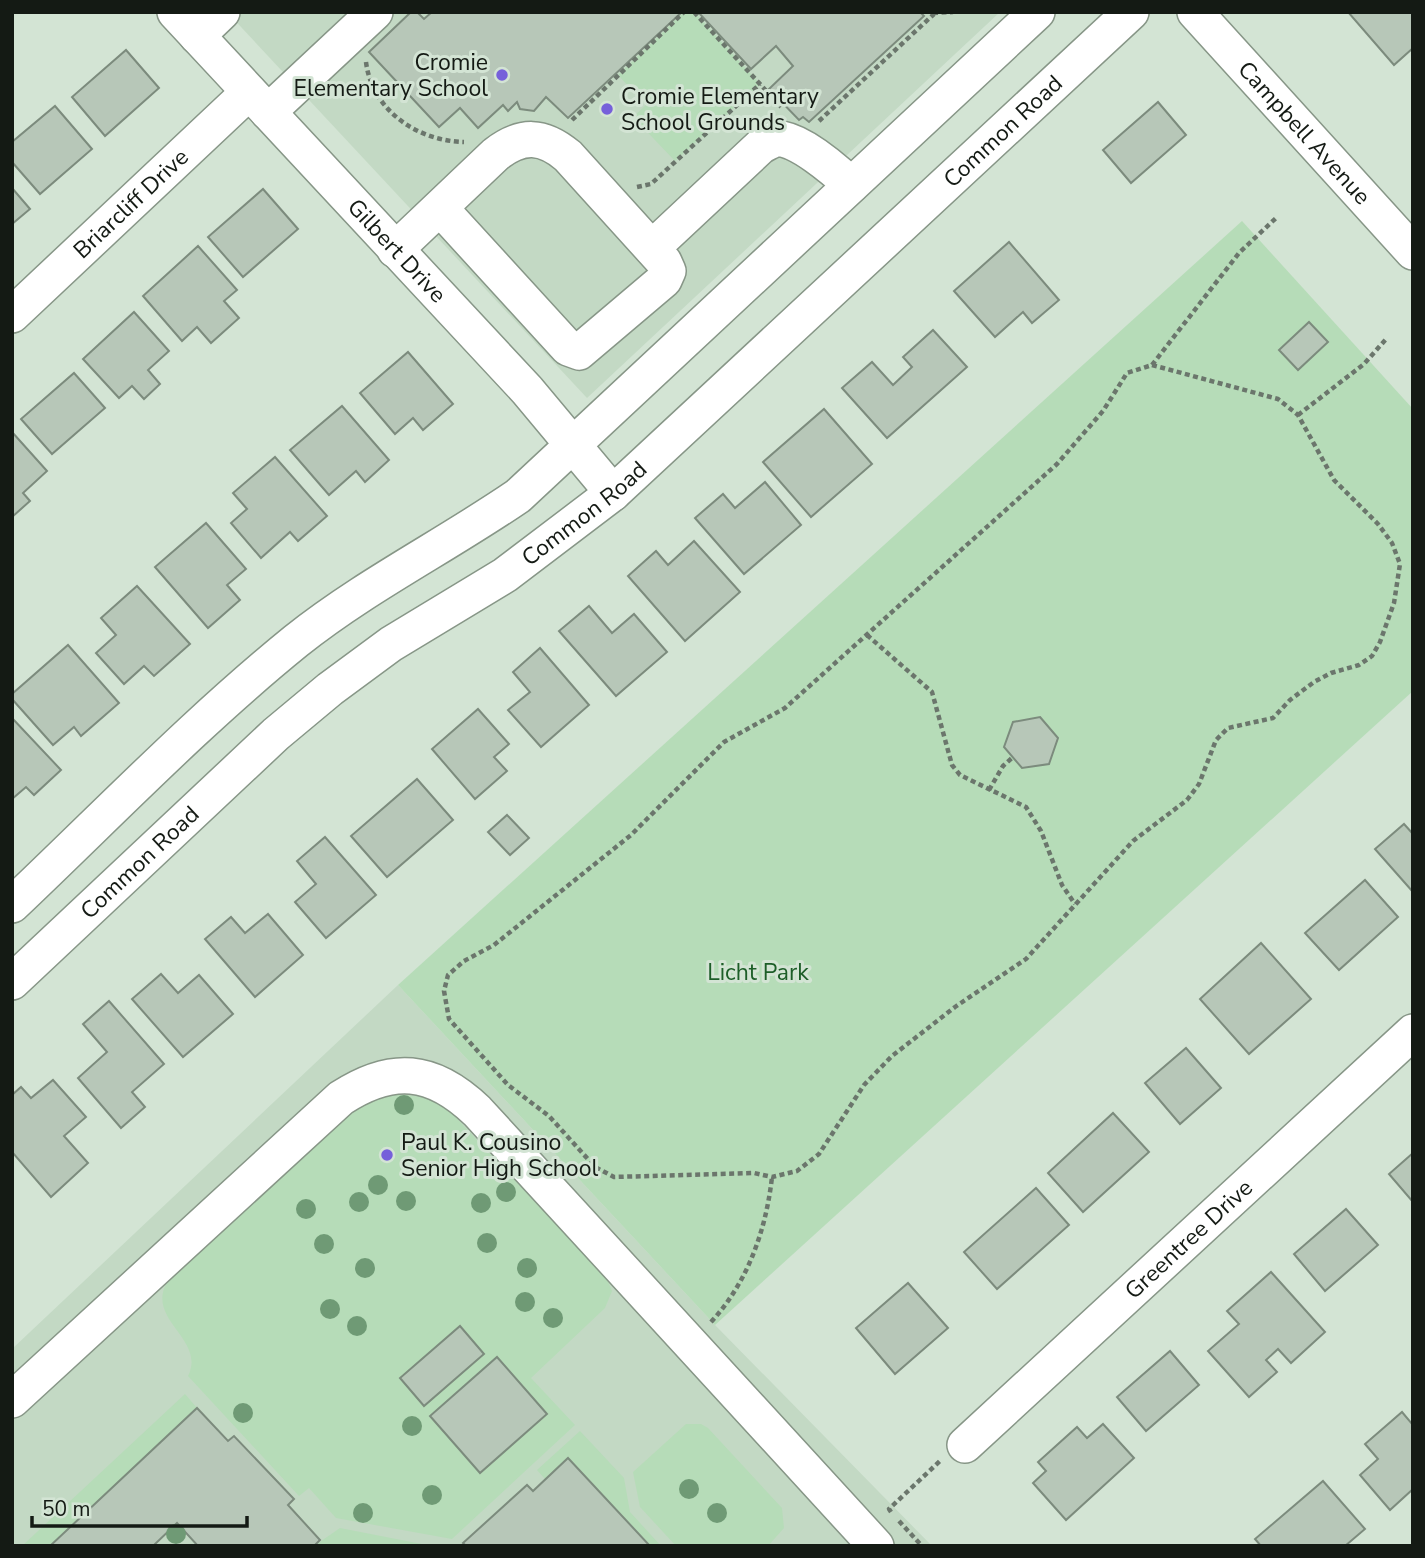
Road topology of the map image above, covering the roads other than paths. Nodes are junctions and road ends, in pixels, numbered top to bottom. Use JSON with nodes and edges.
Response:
{"nodes":[{"id":1,"x":222,"y":12,"type":"edge"},
{"id":2,"x":375,"y":12,"type":"edge"},
{"id":3,"x":1037,"y":12,"type":"edge"},
{"id":4,"x":1131,"y":12,"type":"edge"},
{"id":5,"x":1195,"y":12,"type":"edge"},
{"id":6,"x":186,"y":24,"type":"edge"},
{"id":7,"x":258,"y":102,"type":"junction"},
{"id":8,"x":851,"y":185,"type":"junction"},
{"id":9,"x":440,"y":208,"type":"junction"},
{"id":10,"x":652,"y":248,"type":"junction"},
{"id":11,"x":395,"y":250,"type":"junction"},
{"id":12,"x":1413,"y":252,"type":"edge"},
{"id":13,"x":12,"y":315,"type":"edge"},
{"id":14,"x":576,"y":445,"type":"junction"},
{"id":15,"x":613,"y":494,"type":"junction"},
{"id":16,"x":12,"y":905,"type":"edge"},
{"id":17,"x":12,"y":982,"type":"edge"},
{"id":18,"x":1413,"y":1032,"type":"edge"},
{"id":19,"x":12,"y":1401,"type":"edge"},
{"id":20,"x":965,"y":1445,"type":"road end"},
{"id":21,"x":876,"y":1546,"type":"edge"}],
"edges":[{"from":1,"to":6,"type":"street"},
{"from":2,"to":7,"type":"street","name":"Briarcliff Drive"},
{"from":3,"to":8,"type":"street"},
{"from":4,"to":15,"type":"street","name":"Common Road"},
{"from":5,"to":12,"type":"street","name":"Campbell Avenue"},
{"from":6,"to":7,"type":"street","name":"Gilbert Drive"},
{"from":7,"to":11,"type":"street","name":"Gilbert Drive"},
{"from":7,"to":13,"type":"street","name":"Briarcliff Drive"},
{"from":8,"to":10,"type":"street"},
{"from":8,"to":14,"type":"street"},
{"from":9,"to":10,"type":"street"},
{"from":9,"to":10,"type":"street"},
{"from":9,"to":11,"type":"street"},
{"from":11,"to":14,"type":"street","name":"Gilbert Drive"},
{"from":14,"to":15,"type":"street","name":"Gilbert Drive"},
{"from":14,"to":16,"type":"street"},
{"from":15,"to":17,"type":"street","name":"Common Road"},
{"from":18,"to":20,"type":"street","name":"Greentree Drive"},
{"from":19,"to":21,"type":"street"}]}
